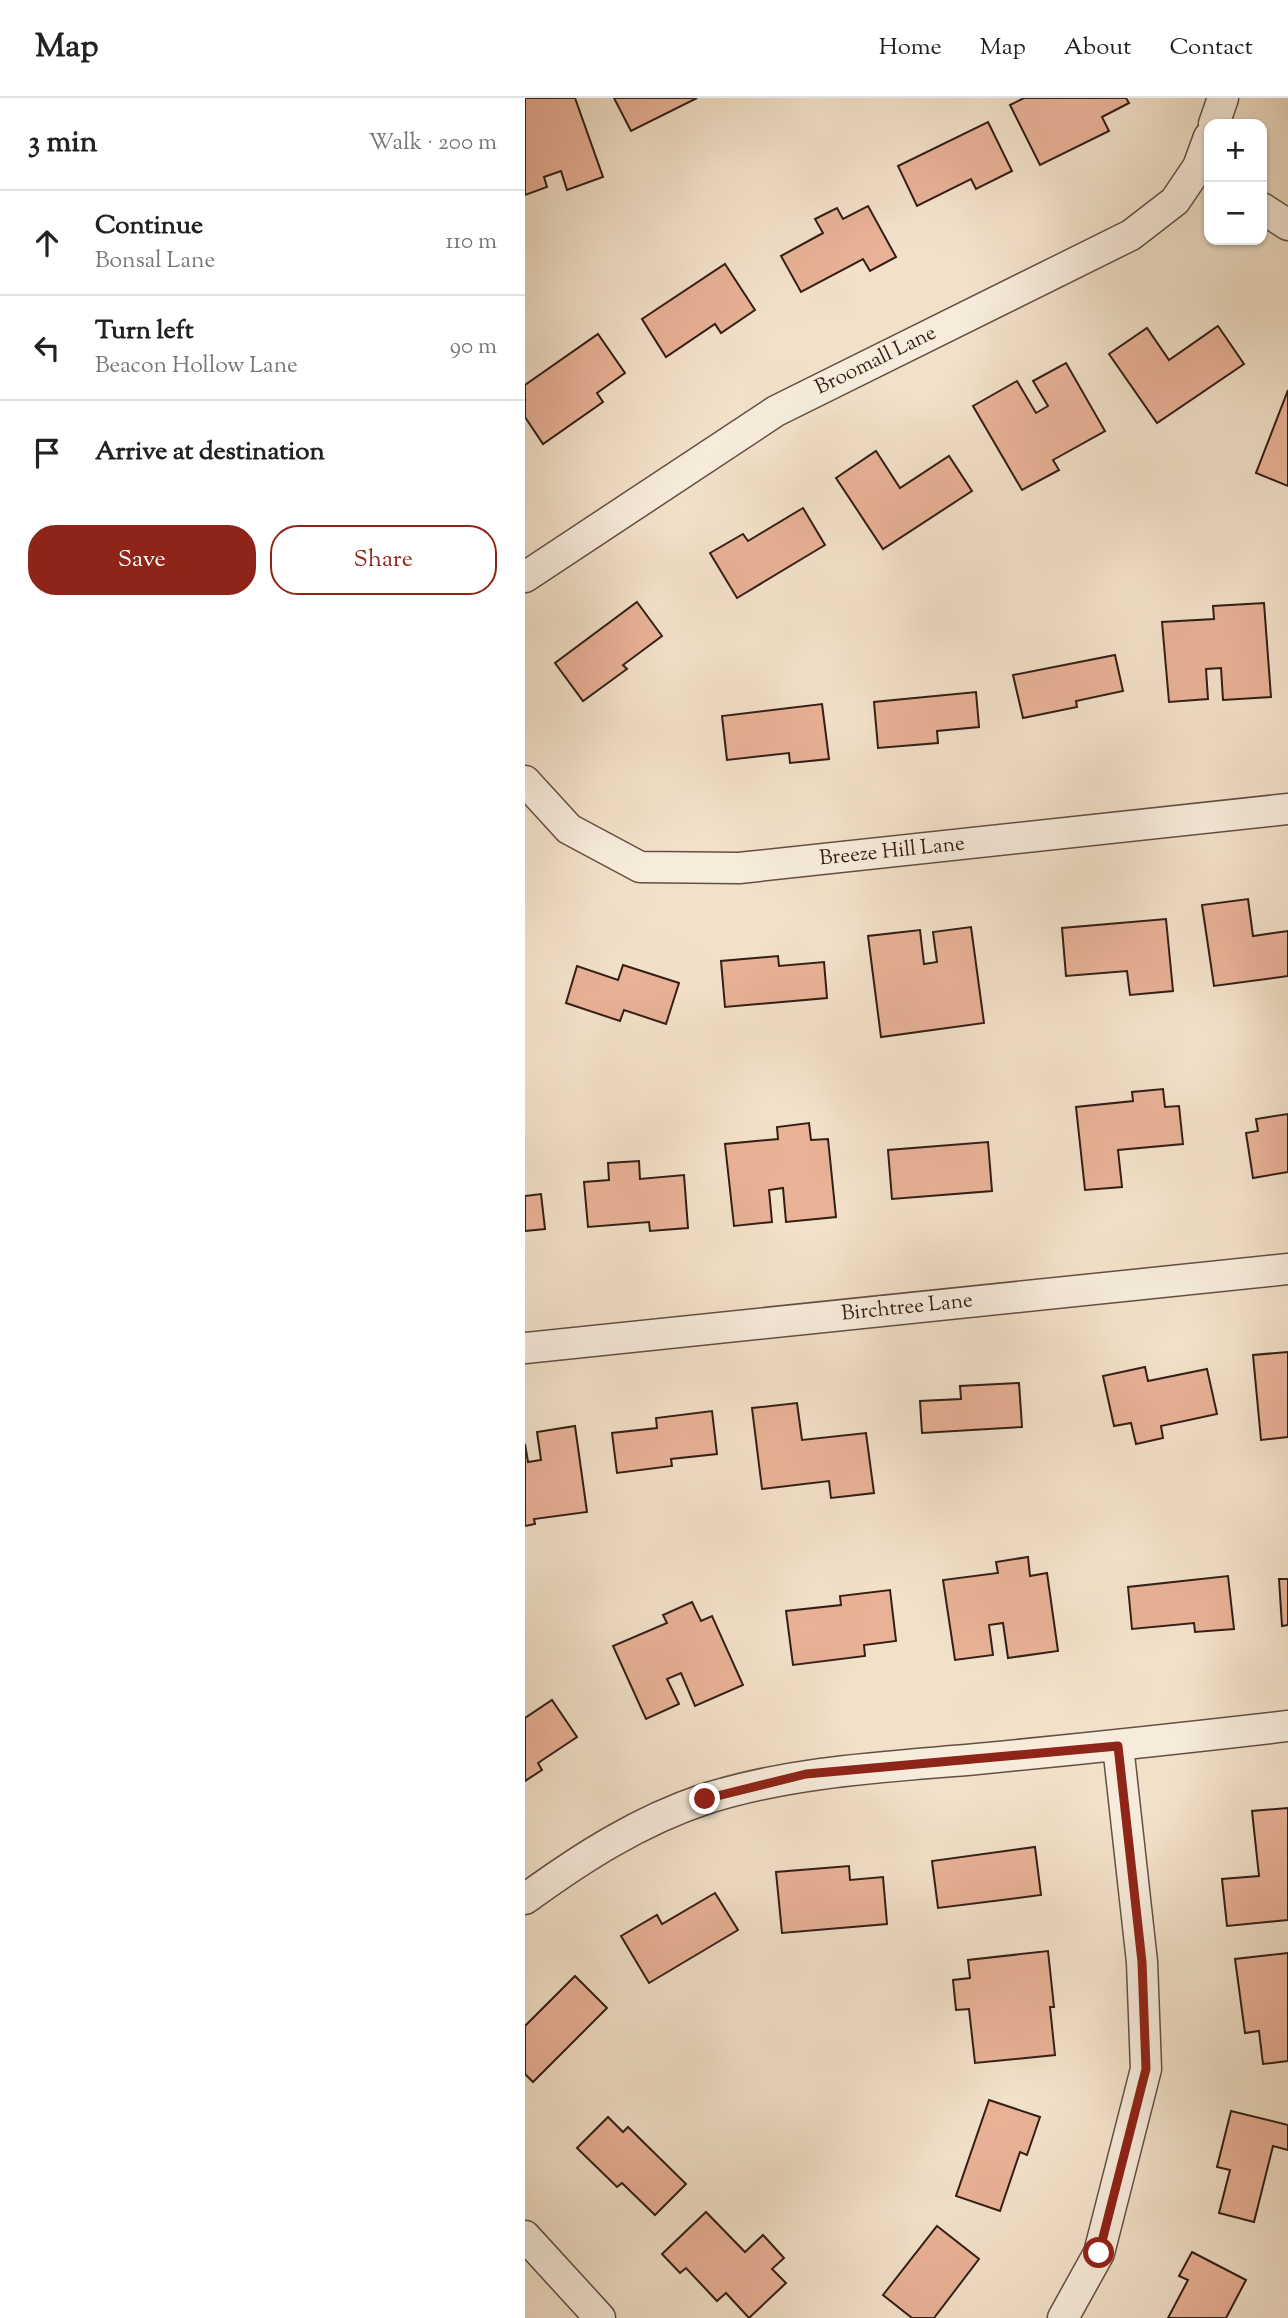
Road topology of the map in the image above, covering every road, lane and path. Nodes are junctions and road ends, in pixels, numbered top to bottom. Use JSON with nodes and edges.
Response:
{"nodes":[{"id":1,"x":1223,"y":98,"type":"edge"},
{"id":2,"x":1216,"y":119,"type":"edge"},
{"id":3,"x":1204,"y":171,"type":"edge"},
{"id":4,"x":1267,"y":211,"type":"edge"},
{"id":5,"x":1288,"y":226,"type":"edge"},
{"id":6,"x":525,"y":576,"type":"edge"},
{"id":7,"x":525,"y":781,"type":"edge"},
{"id":8,"x":1288,"y":809,"type":"edge"},
{"id":9,"x":1288,"y":1269,"type":"edge"},
{"id":10,"x":525,"y":1348,"type":"edge"},
{"id":11,"x":1288,"y":1726,"type":"edge"},
{"id":12,"x":1118,"y":1746,"type":"junction"},
{"id":13,"x":525,"y":1899,"type":"edge"},
{"id":14,"x":525,"y":2236,"type":"edge"},
{"id":15,"x":600,"y":2318,"type":"edge"},
{"id":16,"x":1063,"y":2318,"type":"edge"}],
"edges":[{"from":1,"to":2,"type":"street"},
{"from":3,"to":6,"type":"street","name":"Broomall Lane"},
{"from":4,"to":5,"type":"street"},
{"from":7,"to":8,"type":"street","name":"Breeze Hill Lane"},
{"from":9,"to":10,"type":"street","name":"Birchtree Lane"},
{"from":11,"to":12,"type":"street"},
{"from":12,"to":13,"type":"street"},
{"from":12,"to":16,"type":"street"},
{"from":14,"to":15,"type":"street"}]}
